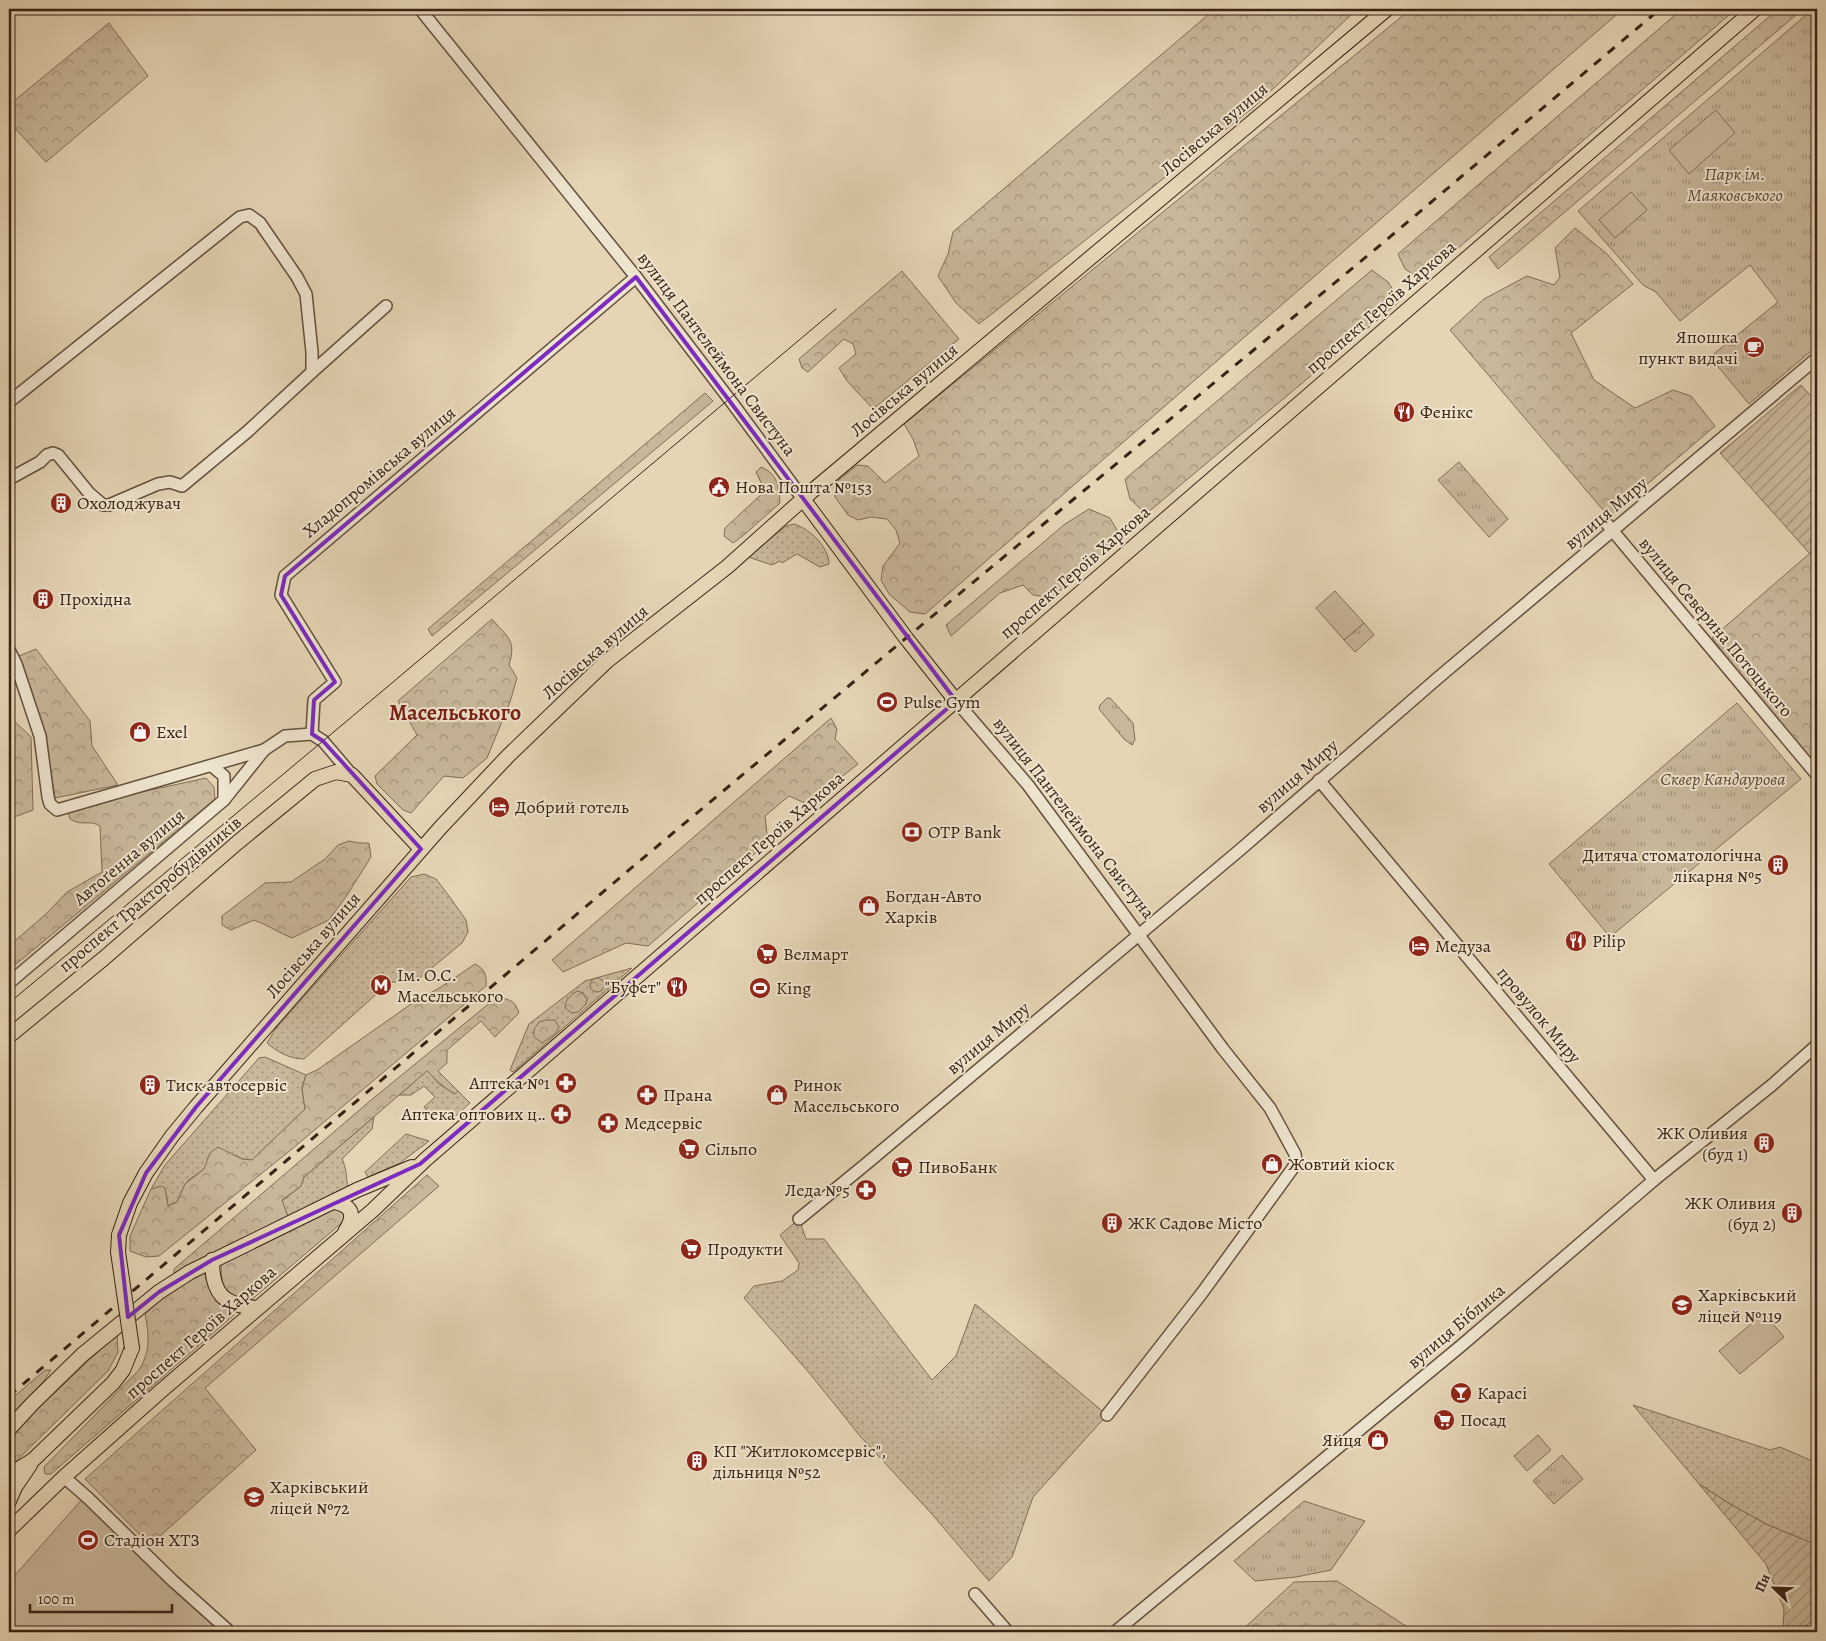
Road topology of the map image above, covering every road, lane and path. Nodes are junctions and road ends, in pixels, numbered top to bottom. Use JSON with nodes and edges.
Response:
{"nodes":[{"id":1,"x":420,"y":9,"type":"edge"},
{"id":2,"x":1386,"y":9,"type":"edge"},
{"id":3,"x":1755,"y":9,"type":"edge"},
{"id":4,"x":636,"y":277,"type":"junction"},
{"id":5,"x":386,"y":306,"type":"dead end"},
{"id":6,"x":1817,"y":358,"type":"edge"},
{"id":7,"x":312,"y":372,"type":"junction"},
{"id":8,"x":9,"y":402,"type":"edge"},
{"id":9,"x":9,"y":479,"type":"edge"},
{"id":10,"x":803,"y":499,"type":"junction"},
{"id":11,"x":1609,"y":527,"type":"junction"},
{"id":12,"x":9,"y":650,"type":"edge"},
{"id":13,"x":956,"y":700,"type":"junction"},
{"id":14,"x":312,"y":734,"type":"junction"},
{"id":15,"x":264,"y":750,"type":"junction"},
{"id":16,"x":212,"y":766,"type":"junction"},
{"id":17,"x":352,"y":775,"type":"junction"},
{"id":18,"x":1817,"y":775,"type":"edge"},
{"id":19,"x":1319,"y":780,"type":"junction"},
{"id":20,"x":224,"y":800,"type":"junction"},
{"id":21,"x":421,"y":849,"type":"junction"},
{"id":22,"x":1139,"y":933,"type":"junction"},
{"id":23,"x":9,"y":983,"type":"edge"},
{"id":24,"x":9,"y":1036,"type":"edge"},
{"id":25,"x":1817,"y":1045,"type":"edge"},
{"id":26,"x":420,"y":1164,"type":"junction"},
{"id":27,"x":1654,"y":1180,"type":"junction"},
{"id":28,"x":334,"y":1202,"type":"junction"},
{"id":29,"x":799,"y":1219,"type":"dead end"},
{"id":30,"x":340,"y":1239,"type":"junction"},
{"id":31,"x":212,"y":1260,"type":"junction"},
{"id":32,"x":257,"y":1308,"type":"junction"},
{"id":33,"x":1107,"y":1415,"type":"dead end"},
{"id":34,"x":9,"y":1429,"type":"edge"},
{"id":35,"x":33,"y":1460,"type":"junction"},
{"id":36,"x":9,"y":1474,"type":"edge"},
{"id":37,"x":64,"y":1477,"type":"junction"},
{"id":38,"x":9,"y":1501,"type":"edge"},
{"id":39,"x":9,"y":1530,"type":"edge"},
{"id":40,"x":976,"y":1594,"type":"dead end"},
{"id":41,"x":230,"y":1632,"type":"edge"},
{"id":42,"x":1008,"y":1632,"type":"edge"},
{"id":43,"x":1116,"y":1632,"type":"edge"}],
"edges":[{"from":1,"to":4,"type":"street","name":"вулиця Пантелеймона Свистуна"},
{"from":2,"to":10,"type":"main road","name":"Лосівська вулиця"},
{"from":3,"to":13,"type":"main road","name":"проспект Героїв Харкова"},
{"from":4,"to":10,"type":"street","name":"вулиця Пантелеймона Свистуна"},
{"from":4,"to":14,"type":"street","name":"Хладопромівська вулиця"},
{"from":5,"to":7,"type":"street"},
{"from":6,"to":11,"type":"street","name":"вулиця Миру"},
{"from":7,"to":8,"type":"street"},
{"from":7,"to":9,"type":"street"},
{"from":10,"to":13,"type":"main road","name":"вулиця Пантелеймона Свистуна"},
{"from":10,"to":21,"type":"main road","name":"Лосівська вулиця"},
{"from":11,"to":18,"type":"street","name":"вулиця Северина Потоцького"},
{"from":11,"to":19,"type":"street","name":"вулиця Миру"},
{"from":12,"to":16,"type":"street"},
{"from":13,"to":22,"type":"street","name":"вулиця Пантелеймона Свистуна"},
{"from":13,"to":26,"type":"main road","name":"проспект Героїв Харкова"},
{"from":14,"to":15,"type":"street"},
{"from":14,"to":17,"type":"street"},
{"from":15,"to":16,"type":"street"},
{"from":15,"to":20,"type":"street","name":"Автоґенна вулиця"},
{"from":16,"to":20,"type":"street"},
{"from":17,"to":21,"type":"main road"},
{"from":17,"to":24,"type":"main road","name":"проспект Тракторобудівників"},
{"from":19,"to":22,"type":"street","name":"вулиця Миру"},
{"from":19,"to":27,"type":"street","name":"провулок Миру"},
{"from":20,"to":23,"type":"street","name":"Автоґенна вулиця"},
{"from":21,"to":35,"type":"main road","name":"Лосівська вулиця","bridge":true},
{"from":22,"to":29,"type":"street","name":"вулиця Миру"},
{"from":22,"to":33,"type":"street","name":"вулиця Пантелеймона Свистуна"},
{"from":25,"to":27,"type":"street","name":"вулиця Біблика"},
{"from":26,"to":28,"type":"main road","name":"проспект Героїв Харкова"},
{"from":26,"to":30,"type":"main road","name":"проспект Героїв Харкова"},
{"from":27,"to":43,"type":"street","name":"вулиця Біблика"},
{"from":28,"to":30,"type":"main road"},
{"from":28,"to":31,"type":"main road","name":"проспект Героїв Харкова"},
{"from":30,"to":32,"type":"main road","name":"проспект Героїв Харкова"},
{"from":31,"to":32,"type":"main road"},
{"from":31,"to":34,"type":"main road","name":"проспект Героїв Харкова"},
{"from":32,"to":37,"type":"main road","name":"проспект Героїв Харкова"},
{"from":35,"to":36,"type":"main road"},
{"from":35,"to":38,"type":"main road"},
{"from":37,"to":39,"type":"main road","name":"проспект Героїв Харкова"},
{"from":37,"to":41,"type":"street"},
{"from":40,"to":42,"type":"street"}]}
